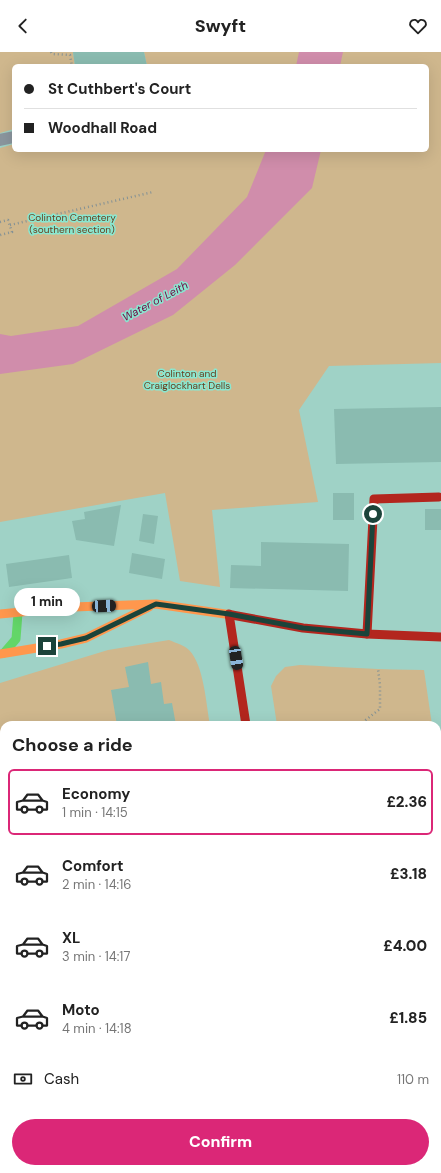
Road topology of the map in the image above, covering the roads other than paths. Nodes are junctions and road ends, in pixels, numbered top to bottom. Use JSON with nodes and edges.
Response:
{"nodes":[{"id":1,"x":12,"y":137,"type":"edge"},
{"id":2,"x":0,"y":140,"type":"edge"},
{"id":3,"x":439,"y":497,"type":"dead end"},
{"id":4,"x":156,"y":604,"type":"junction"},
{"id":5,"x":18,"y":613,"type":"junction"},
{"id":6,"x":0,"y":614,"type":"edge"},
{"id":7,"x":229,"y":614,"type":"junction"},
{"id":8,"x":367,"y":634,"type":"junction"},
{"id":9,"x":441,"y":637,"type":"edge"},
{"id":10,"x":2,"y":653,"type":"edge"},
{"id":11,"x":245,"y":721,"type":"edge"}],
"edges":[{"from":1,"to":2,"type":"lane"},
{"from":3,"to":8,"type":"street"},
{"from":4,"to":5,"type":"street"},
{"from":4,"to":7,"type":"street"},
{"from":4,"to":10,"type":"street"},
{"from":5,"to":6,"type":"street"},
{"from":5,"to":10,"type":"street"},
{"from":7,"to":8,"type":"street"},
{"from":7,"to":11,"type":"street"},
{"from":8,"to":9,"type":"street"}]}
